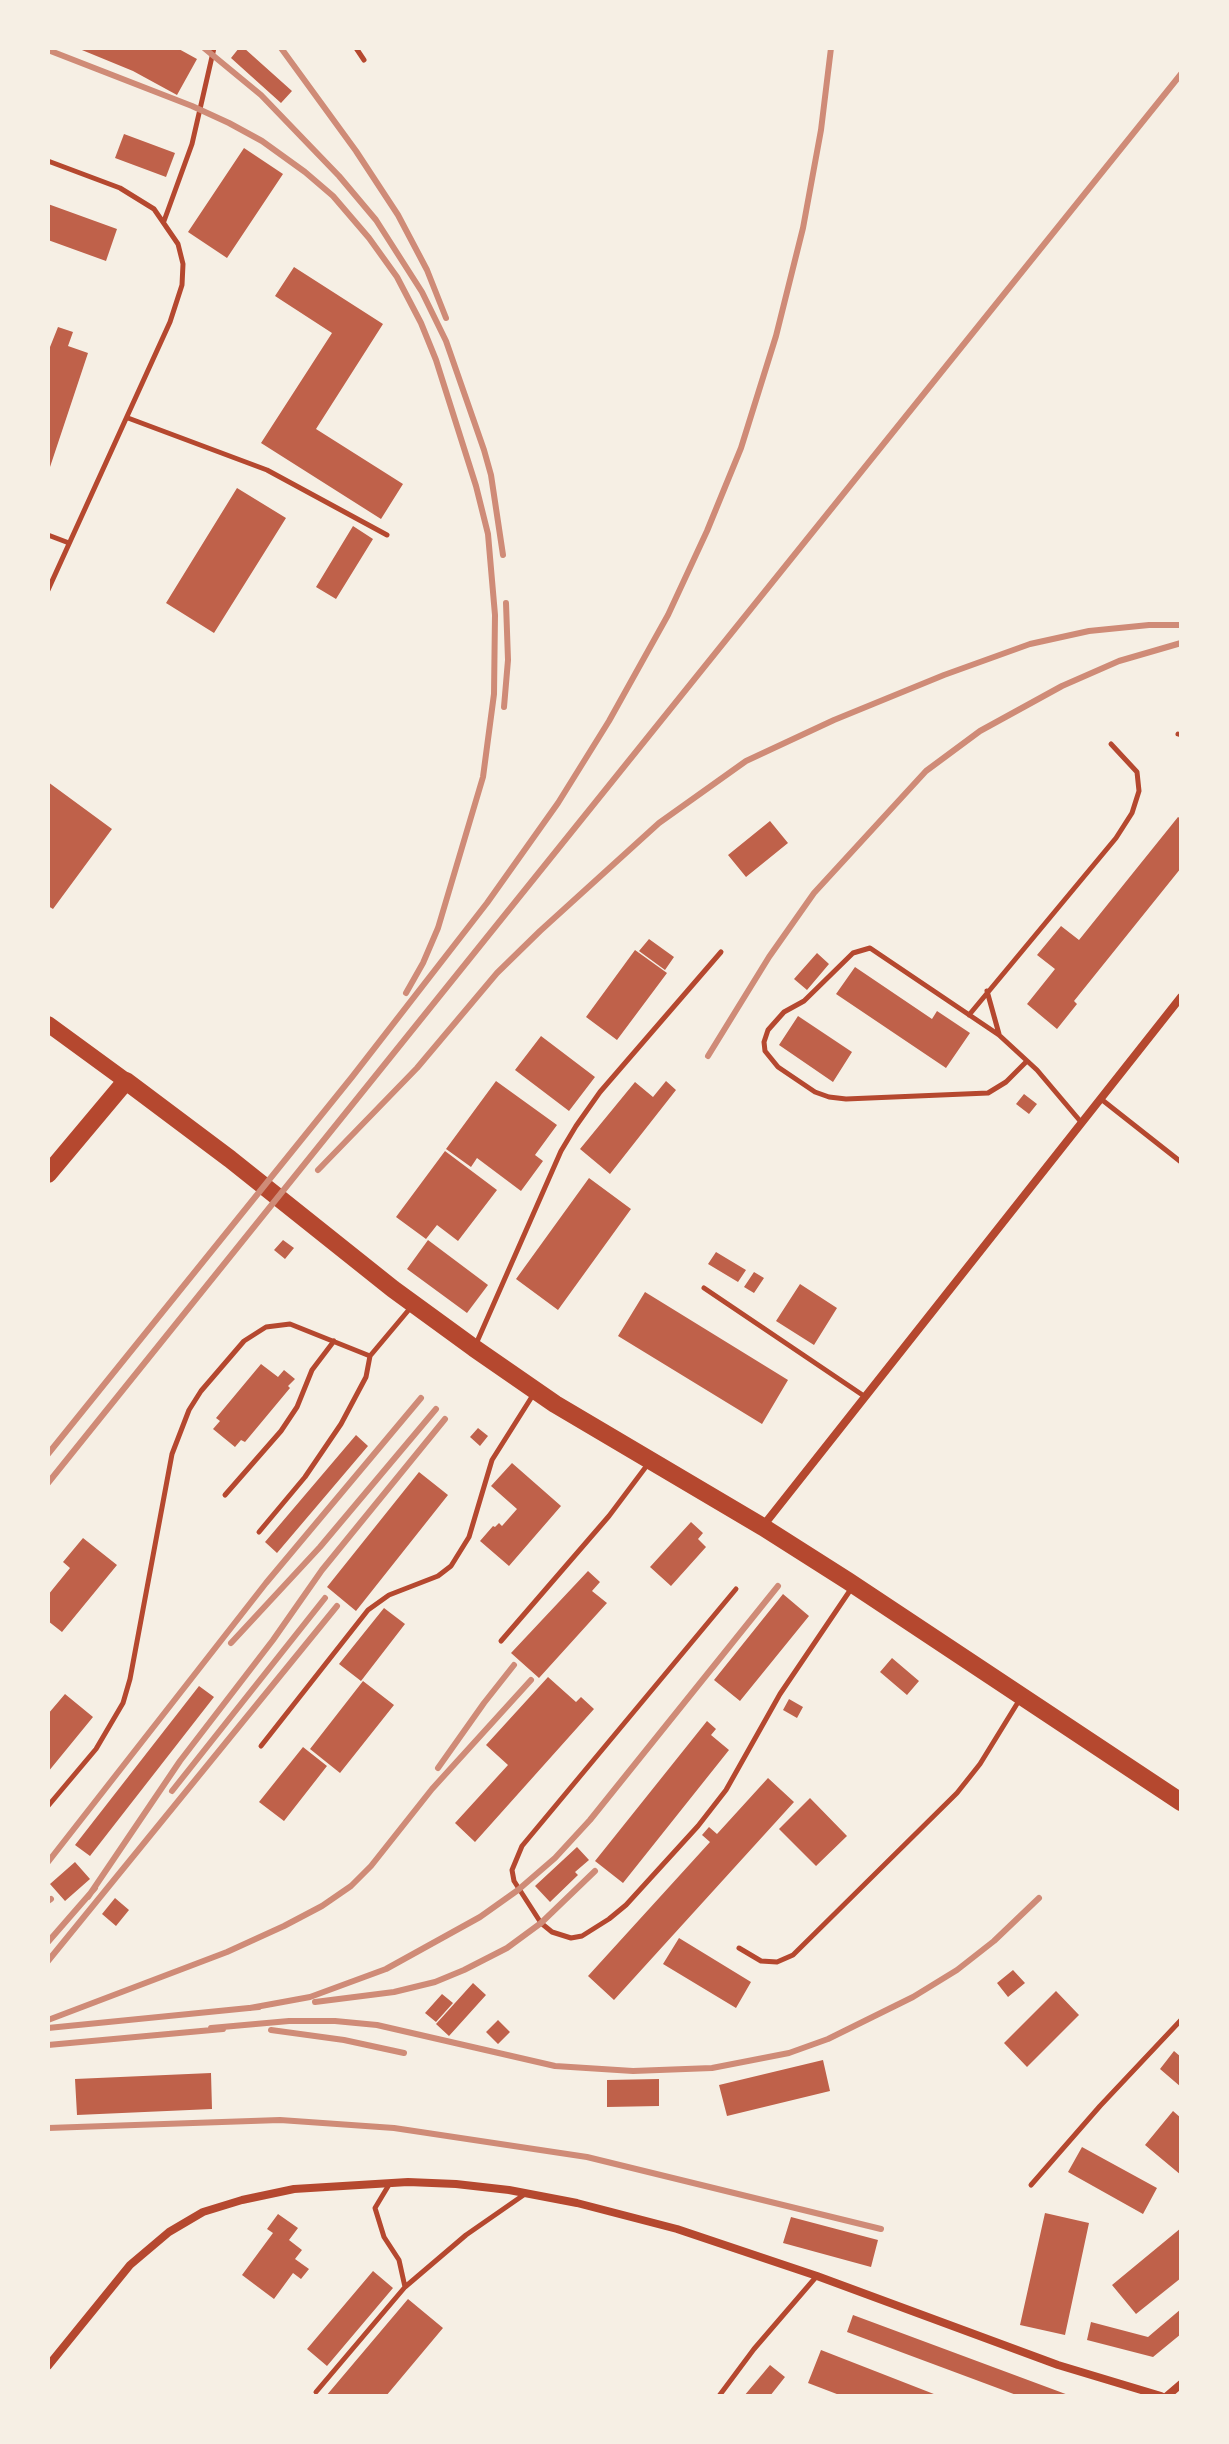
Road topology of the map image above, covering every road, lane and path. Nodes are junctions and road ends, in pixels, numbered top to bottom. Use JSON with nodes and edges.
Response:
{"nodes":[{"id":1,"x":214,"y":48,"type":"edge"},
{"id":2,"x":356,"y":48,"type":"edge"},
{"id":3,"x":364,"y":60,"type":"dead end"},
{"id":4,"x":48,"y":161,"type":"edge"},
{"id":5,"x":164,"y":222,"type":"junction"},
{"id":6,"x":128,"y":418,"type":"junction"},
{"id":7,"x":48,"y":535,"type":"edge"},
{"id":8,"x":387,"y":535,"type":"dead end"},
{"id":9,"x":69,"y":543,"type":"junction"},
{"id":10,"x":48,"y":590,"type":"edge"},
{"id":11,"x":1111,"y":744,"type":"dead end"},
{"id":12,"x":721,"y":952,"type":"dead end"},
{"id":13,"x":987,"y":991,"type":"junction"},
{"id":14,"x":1181,"y":997,"type":"edge"},
{"id":15,"x":969,"y":1015,"type":"junction"},
{"id":16,"x":48,"y":1024,"type":"edge"},
{"id":17,"x":999,"y":1035,"type":"junction"},
{"id":18,"x":1027,"y":1061,"type":"junction"},
{"id":19,"x":126,"y":1081,"type":"junction"},
{"id":20,"x":1101,"y":1099,"type":"junction"},
{"id":21,"x":1082,"y":1123,"type":"junction"},
{"id":22,"x":1181,"y":1162,"type":"edge"},
{"id":23,"x":48,"y":1174,"type":"edge"},
{"id":24,"x":704,"y":1288,"type":"dead end"},
{"id":25,"x":414,"y":1304,"type":"junction"},
{"id":26,"x":334,"y":1341,"type":"junction"},
{"id":27,"x":474,"y":1348,"type":"junction"},
{"id":28,"x":370,"y":1356,"type":"junction"},
{"id":29,"x":536,"y":1391,"type":"junction"},
{"id":30,"x":864,"y":1396,"type":"junction"},
{"id":31,"x":651,"y":1460,"type":"junction"},
{"id":32,"x":225,"y":1495,"type":"dead end"},
{"id":33,"x":763,"y":1527,"type":"junction"},
{"id":34,"x":259,"y":1532,"type":"dead end"},
{"id":35,"x":854,"y":1585,"type":"junction"},
{"id":36,"x":736,"y":1589,"type":"dead end"},
{"id":37,"x":501,"y":1641,"type":"dead end"},
{"id":38,"x":1022,"y":1696,"type":"junction"},
{"id":39,"x":261,"y":1746,"type":"dead end"},
{"id":40,"x":1181,"y":1802,"type":"edge"},
{"id":41,"x":48,"y":1806,"type":"edge"},
{"id":42,"x":739,"y":1948,"type":"dead end"},
{"id":43,"x":1181,"y":2020,"type":"edge"},
{"id":44,"x":390,"y":2182,"type":"junction"},
{"id":45,"x":1031,"y":2185,"type":"dead end"},
{"id":46,"x":526,"y":2193,"type":"junction"},
{"id":47,"x":817,"y":2276,"type":"junction"},
{"id":48,"x":405,"y":2287,"type":"junction"},
{"id":49,"x":48,"y":2366,"type":"edge"},
{"id":50,"x":1181,"y":2384,"type":"edge"},
{"id":51,"x":316,"y":2392,"type":"dead end"},
{"id":52,"x":719,"y":2396,"type":"edge"},
{"id":53,"x":1161,"y":2396,"type":"edge"},
{"id":54,"x":1167,"y":2396,"type":"edge"}],
"edges":[{"from":1,"to":5,"type":"lane"},
{"from":2,"to":3,"type":"lane"},
{"from":4,"to":5,"type":"lane"},
{"from":5,"to":6,"type":"lane"},
{"from":6,"to":8,"type":"lane"},
{"from":6,"to":9,"type":"lane"},
{"from":7,"to":9,"type":"lane"},
{"from":9,"to":10,"type":"lane"},
{"from":11,"to":13,"type":"lane"},
{"from":12,"to":27,"type":"lane"},
{"from":13,"to":15,"type":"lane"},
{"from":13,"to":17,"type":"lane"},
{"from":14,"to":20,"type":"street"},
{"from":15,"to":17,"type":"lane"},
{"from":15,"to":18,"type":"lane"},
{"from":16,"to":19,"type":"main road"},
{"from":17,"to":18,"type":"lane"},
{"from":18,"to":21,"type":"lane"},
{"from":19,"to":23,"type":"main road"},
{"from":19,"to":25,"type":"main road"},
{"from":20,"to":21,"type":"street"},
{"from":20,"to":22,"type":"lane"},
{"from":21,"to":30,"type":"street"},
{"from":24,"to":30,"type":"lane"},
{"from":25,"to":27,"type":"main road"},
{"from":25,"to":28,"type":"lane"},
{"from":26,"to":28,"type":"lane"},
{"from":26,"to":32,"type":"lane"},
{"from":26,"to":41,"type":"lane"},
{"from":27,"to":29,"type":"main road"},
{"from":28,"to":34,"type":"lane"},
{"from":29,"to":31,"type":"main road"},
{"from":29,"to":39,"type":"lane"},
{"from":30,"to":33,"type":"street"},
{"from":31,"to":33,"type":"main road"},
{"from":31,"to":37,"type":"lane"},
{"from":33,"to":35,"type":"main road"},
{"from":35,"to":36,"type":"lane"},
{"from":35,"to":38,"type":"main road"},
{"from":38,"to":40,"type":"main road"},
{"from":38,"to":42,"type":"lane"},
{"from":43,"to":45,"type":"lane"},
{"from":44,"to":46,"type":"street"},
{"from":44,"to":48,"type":"lane"},
{"from":44,"to":49,"type":"street"},
{"from":46,"to":47,"type":"street"},
{"from":46,"to":48,"type":"lane"},
{"from":47,"to":52,"type":"lane"},
{"from":47,"to":53,"type":"street"},
{"from":48,"to":51,"type":"lane"},
{"from":50,"to":54,"type":"street"}]}
